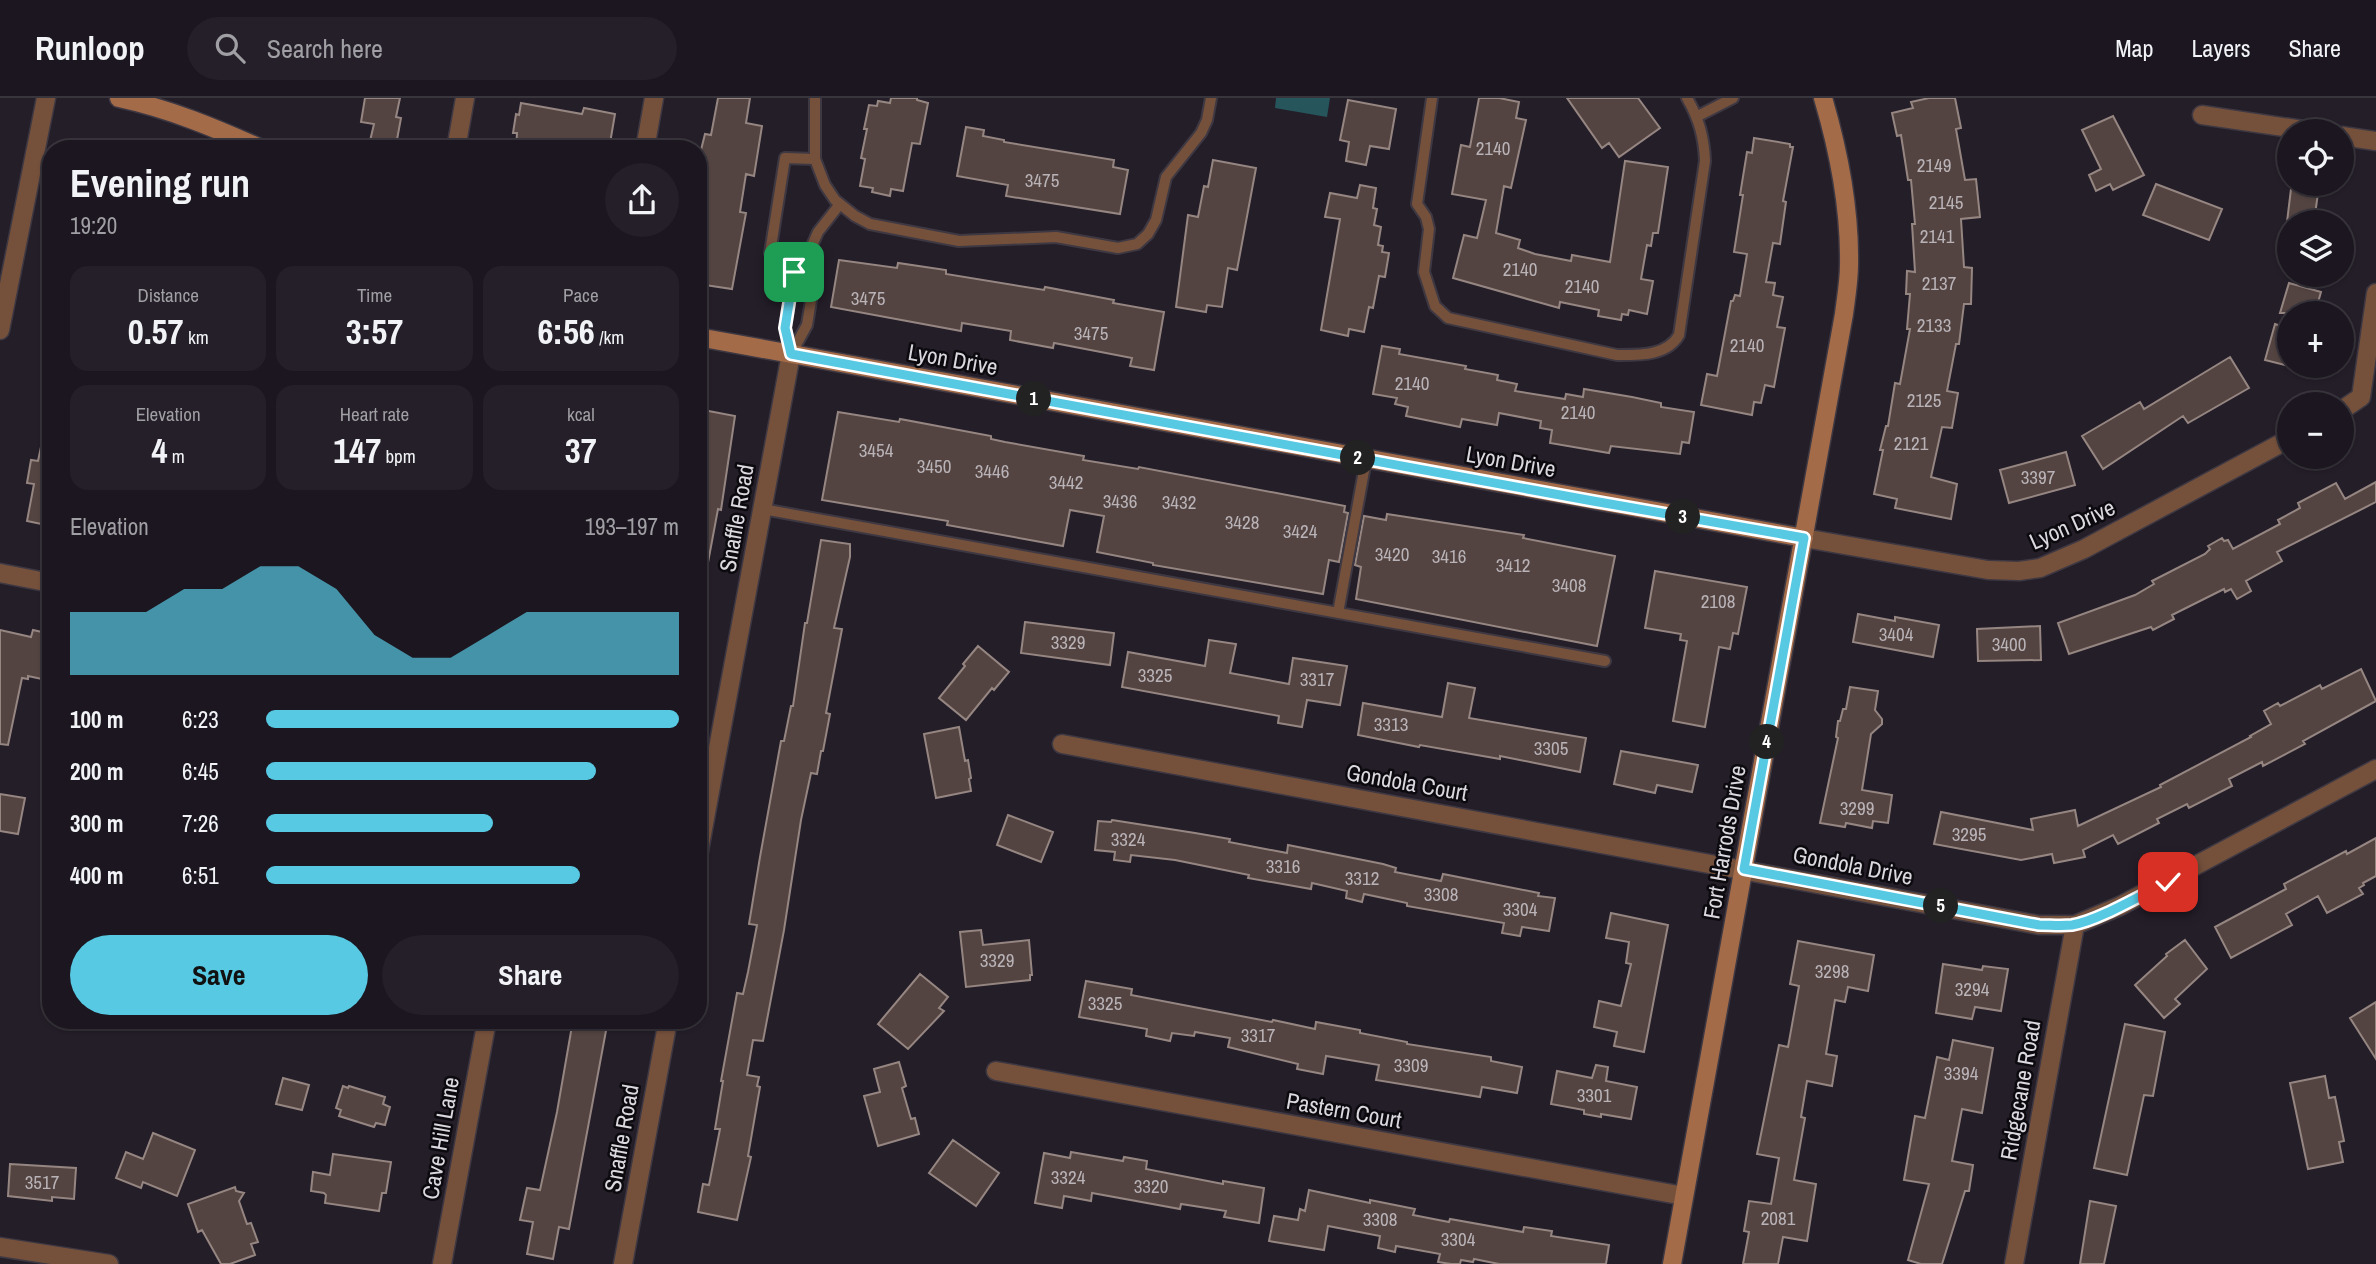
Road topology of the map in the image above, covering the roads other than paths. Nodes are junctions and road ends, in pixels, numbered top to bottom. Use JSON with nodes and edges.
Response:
{"nodes":[{"id":1,"x":46,"y":98,"type":"edge"},
{"id":2,"x":119,"y":98,"type":"edge"},
{"id":3,"x":465,"y":98,"type":"edge"},
{"id":4,"x":654,"y":98,"type":"edge"},
{"id":5,"x":815,"y":98,"type":"edge"},
{"id":6,"x":1211,"y":98,"type":"edge"},
{"id":7,"x":1432,"y":98,"type":"edge"},
{"id":8,"x":1687,"y":98,"type":"edge"},
{"id":9,"x":1733,"y":98,"type":"edge"},
{"id":10,"x":1823,"y":98,"type":"edge"},
{"id":11,"x":2202,"y":115,"type":"dead end"},
{"id":12,"x":1698,"y":116,"type":"junction"},
{"id":13,"x":2277,"y":126,"type":"edge"},
{"id":14,"x":2354,"y":138,"type":"edge"},
{"id":15,"x":241,"y":140,"type":"edge"},
{"id":16,"x":458,"y":140,"type":"edge"},
{"id":17,"x":647,"y":140,"type":"edge"},
{"id":18,"x":2376,"y":141,"type":"edge"},
{"id":19,"x":814,"y":159,"type":"junction"},
{"id":20,"x":840,"y":204,"type":"junction"},
{"id":21,"x":807,"y":257,"type":"junction"},
{"id":22,"x":2376,"y":293,"type":"edge"},
{"id":23,"x":0,"y":330,"type":"edge"},
{"id":24,"x":707,"y":339,"type":"edge"},
{"id":25,"x":791,"y":354,"type":"junction"},
{"id":26,"x":2354,"y":402,"type":"edge"},
{"id":27,"x":2277,"y":445,"type":"edge"},
{"id":28,"x":1366,"y":460,"type":"junction"},
{"id":29,"x":762,"y":509,"type":"junction"},
{"id":30,"x":1804,"y":538,"type":"junction"},
{"id":31,"x":0,"y":573,"type":"edge"},
{"id":32,"x":42,"y":581,"type":"edge"},
{"id":33,"x":1338,"y":612,"type":"junction"},
{"id":34,"x":1605,"y":661,"type":"dead end"},
{"id":35,"x":1062,"y":744,"type":"dead end"},
{"id":36,"x":2376,"y":769,"type":"edge"},
{"id":37,"x":707,"y":807,"type":"edge"},
{"id":38,"x":1744,"y":869,"type":"junction"},
{"id":39,"x":2075,"y":925,"type":"junction"},
{"id":40,"x":485,"y":1029,"type":"edge"},
{"id":41,"x":666,"y":1029,"type":"edge"},
{"id":42,"x":996,"y":1071,"type":"dead end"},
{"id":43,"x":1684,"y":1196,"type":"junction"},
{"id":44,"x":0,"y":1248,"type":"edge"},
{"id":45,"x":109,"y":1264,"type":"edge"},
{"id":46,"x":442,"y":1264,"type":"edge"},
{"id":47,"x":623,"y":1264,"type":"edge"},
{"id":48,"x":1672,"y":1264,"type":"edge"},
{"id":49,"x":2014,"y":1264,"type":"edge"}],
"edges":[{"from":1,"to":23,"type":"street"},
{"from":2,"to":15,"type":"street"},
{"from":3,"to":16,"type":"street"},
{"from":4,"to":17,"type":"street"},
{"from":5,"to":19,"type":"lane"},
{"from":6,"to":20,"type":"lane"},
{"from":7,"to":12,"type":"lane"},
{"from":8,"to":12,"type":"lane"},
{"from":9,"to":12,"type":"lane"},
{"from":10,"to":30,"type":"street","name":"Fort Harrods Drive"},
{"from":11,"to":13,"type":"street"},
{"from":14,"to":18,"type":"street"},
{"from":19,"to":20,"type":"lane"},
{"from":19,"to":21,"type":"lane"},
{"from":20,"to":21,"type":"lane"},
{"from":21,"to":25,"type":"lane"},
{"from":21,"to":25,"type":"lane"},
{"from":22,"to":26,"type":"street"},
{"from":24,"to":25,"type":"street","name":"Lyon Drive"},
{"from":25,"to":28,"type":"street","name":"Lyon Drive"},
{"from":25,"to":29,"type":"street","name":"Snaffle Road"},
{"from":27,"to":30,"type":"street","name":"Lyon Drive"},
{"from":28,"to":30,"type":"street","name":"Lyon Drive"},
{"from":28,"to":33,"type":"lane"},
{"from":29,"to":33,"type":"lane"},
{"from":29,"to":37,"type":"street","name":"Snaffle Road"},
{"from":30,"to":38,"type":"street","name":"Fort Harrods Drive"},
{"from":31,"to":32,"type":"street"},
{"from":33,"to":34,"type":"lane"},
{"from":35,"to":38,"type":"street","name":"Gondola Court"},
{"from":36,"to":39,"type":"street","name":"Gondola Drive"},
{"from":38,"to":39,"type":"street","name":"Gondola Drive"},
{"from":38,"to":43,"type":"street","name":"Fort Harrods Drive"},
{"from":39,"to":49,"type":"street","name":"Ridgecane Road"},
{"from":40,"to":46,"type":"street","name":"Cave Hill Lane"},
{"from":41,"to":47,"type":"street","name":"Snaffle Road"},
{"from":42,"to":43,"type":"street","name":"Pastern Court"},
{"from":43,"to":48,"type":"street","name":"Fort Harrods Drive"},
{"from":44,"to":45,"type":"street"}]}
